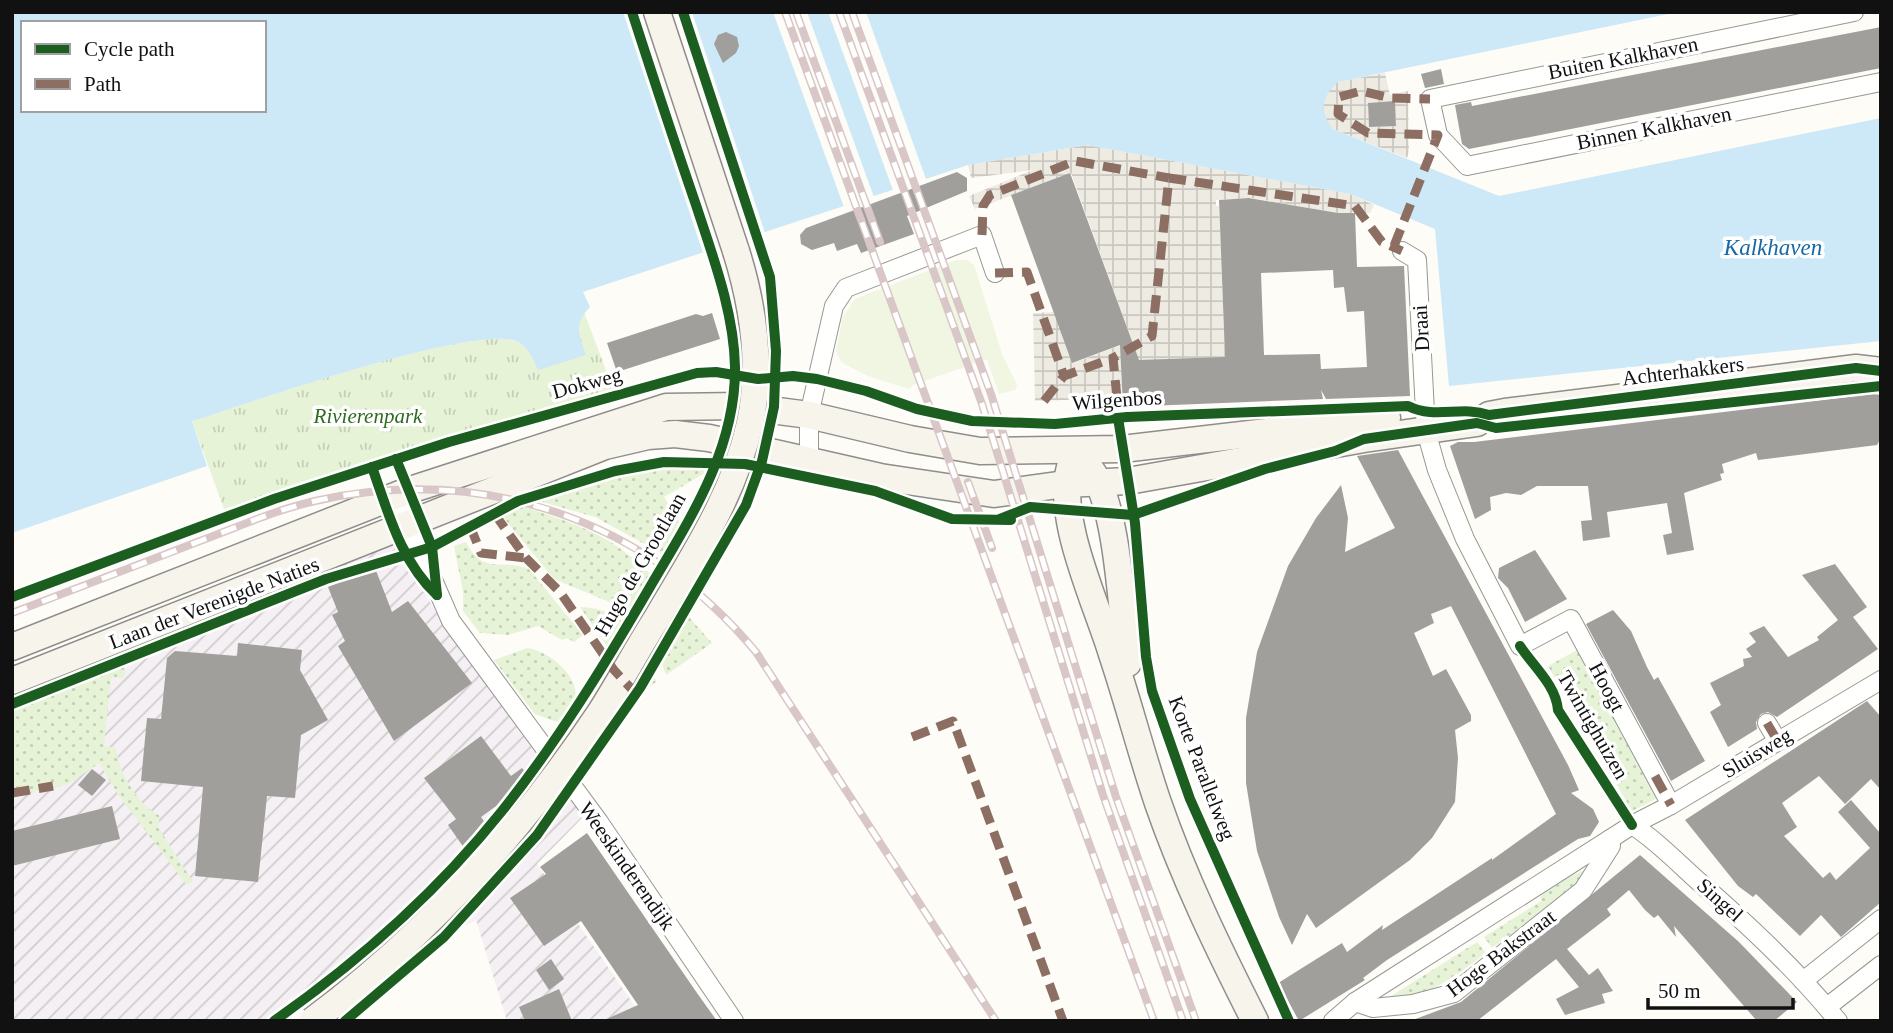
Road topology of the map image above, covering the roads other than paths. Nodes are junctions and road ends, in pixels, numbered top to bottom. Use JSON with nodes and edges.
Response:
{"nodes":[{"id":1,"x":657,"y":12,"type":"edge"},
{"id":2,"x":1854,"y":12,"type":"edge"},
{"id":3,"x":1881,"y":82,"type":"edge"},
{"id":4,"x":1438,"y":135,"type":"joint"},
{"id":5,"x":1402,"y":251,"type":"dead end"},
{"id":6,"x":996,"y":273,"type":"dead end"},
{"id":7,"x":1881,"y":371,"type":"edge"},
{"id":8,"x":809,"y":415,"type":"junction"},
{"id":9,"x":1425,"y":423,"type":"junction"},
{"id":10,"x":1075,"y":449,"type":"junction"},
{"id":11,"x":809,"y":460,"type":"junction"},
{"id":12,"x":1101,"y":482,"type":"junction"},
{"id":13,"x":1065,"y":484,"type":"junction"},
{"id":14,"x":397,"y":495,"type":"junction"},
{"id":15,"x":408,"y":523,"type":"junction"},
{"id":16,"x":12,"y":647,"type":"edge"},
{"id":17,"x":1881,"y":680,"type":"edge"},
{"id":18,"x":12,"y":681,"type":"edge"},
{"id":19,"x":1135,"y":721,"type":"junction"},
{"id":20,"x":1767,"y":723,"type":"dead end"},
{"id":21,"x":1777,"y":740,"type":"junction"},
{"id":22,"x":1671,"y":805,"type":"junction"},
{"id":23,"x":1632,"y":825,"type":"junction"},
{"id":24,"x":1611,"y":839,"type":"junction"},
{"id":25,"x":1881,"y":919,"type":"edge"},
{"id":26,"x":1881,"y":965,"type":"edge"},
{"id":27,"x":1803,"y":981,"type":"junction"},
{"id":28,"x":1355,"y":1002,"type":"junction"},
{"id":29,"x":1833,"y":1014,"type":"edge"},
{"id":30,"x":312,"y":1021,"type":"edge"},
{"id":31,"x":734,"y":1021,"type":"edge"},
{"id":32,"x":1255,"y":1021,"type":"edge"},
{"id":33,"x":1333,"y":1021,"type":"edge"}],
"edges":[{"from":1,"to":30,"type":"main road","name":"Hugo de Grootlaan","bridge":true},
{"from":2,"to":4,"type":"street","name":"Buiten Kalkhaven"},
{"from":3,"to":4,"type":"street","name":"Binnen Kalkhaven"},
{"from":5,"to":9,"type":"street","name":"Draai"},
{"from":6,"to":8,"type":"street"},
{"from":7,"to":9,"type":"main road","name":"Achterhakkers"},
{"from":8,"to":10,"type":"main road"},
{"from":8,"to":11,"type":"street"},
{"from":8,"to":14,"type":"main road"},
{"from":9,"to":10,"type":"main road"},
{"from":9,"to":12,"type":"main road"},
{"from":9,"to":22,"type":"street","name":"Hoogt"},
{"from":10,"to":12,"type":"main road","name":"Korte Parallelweg"},
{"from":10,"to":13,"type":"main road","name":"Korte Parallelweg"},
{"from":11,"to":13,"type":"main road"},
{"from":11,"to":15,"type":"main road"},
{"from":12,"to":13,"type":"main road"},
{"from":12,"to":19,"type":"main road","name":"Korte Parallelweg"},
{"from":13,"to":19,"type":"main road","name":"Korte Parallelweg"},
{"from":14,"to":15,"type":"street","name":"Weeskinderendijk"},
{"from":14,"to":16,"type":"main road","name":"Laan der Verenigde Naties"},
{"from":15,"to":18,"type":"main road","name":"Laan der Verenigde Naties"},
{"from":15,"to":31,"type":"street","name":"Weeskinderendijk"},
{"from":17,"to":21,"type":"street","name":"Sluisweg"},
{"from":19,"to":32,"type":"main road","name":"Korte Parallelweg"},
{"from":20,"to":21,"type":"street"},
{"from":21,"to":22,"type":"street","name":"Sluisweg"},
{"from":22,"to":23,"type":"street","name":"Sluisweg"},
{"from":23,"to":24,"type":"street","name":"Hoge Bakstraat"},
{"from":23,"to":27,"type":"street","name":"Singel"},
{"from":24,"to":28,"type":"street","name":"Hoge Bakstraat"},
{"from":24,"to":28,"type":"street","name":"Hoge Bakstraat"},
{"from":25,"to":27,"type":"street"},
{"from":26,"to":29,"type":"street","name":"Singel"},
{"from":27,"to":29,"type":"street","name":"Singel"},
{"from":28,"to":33,"type":"street","name":"Hoge Bakstraat"}]}
